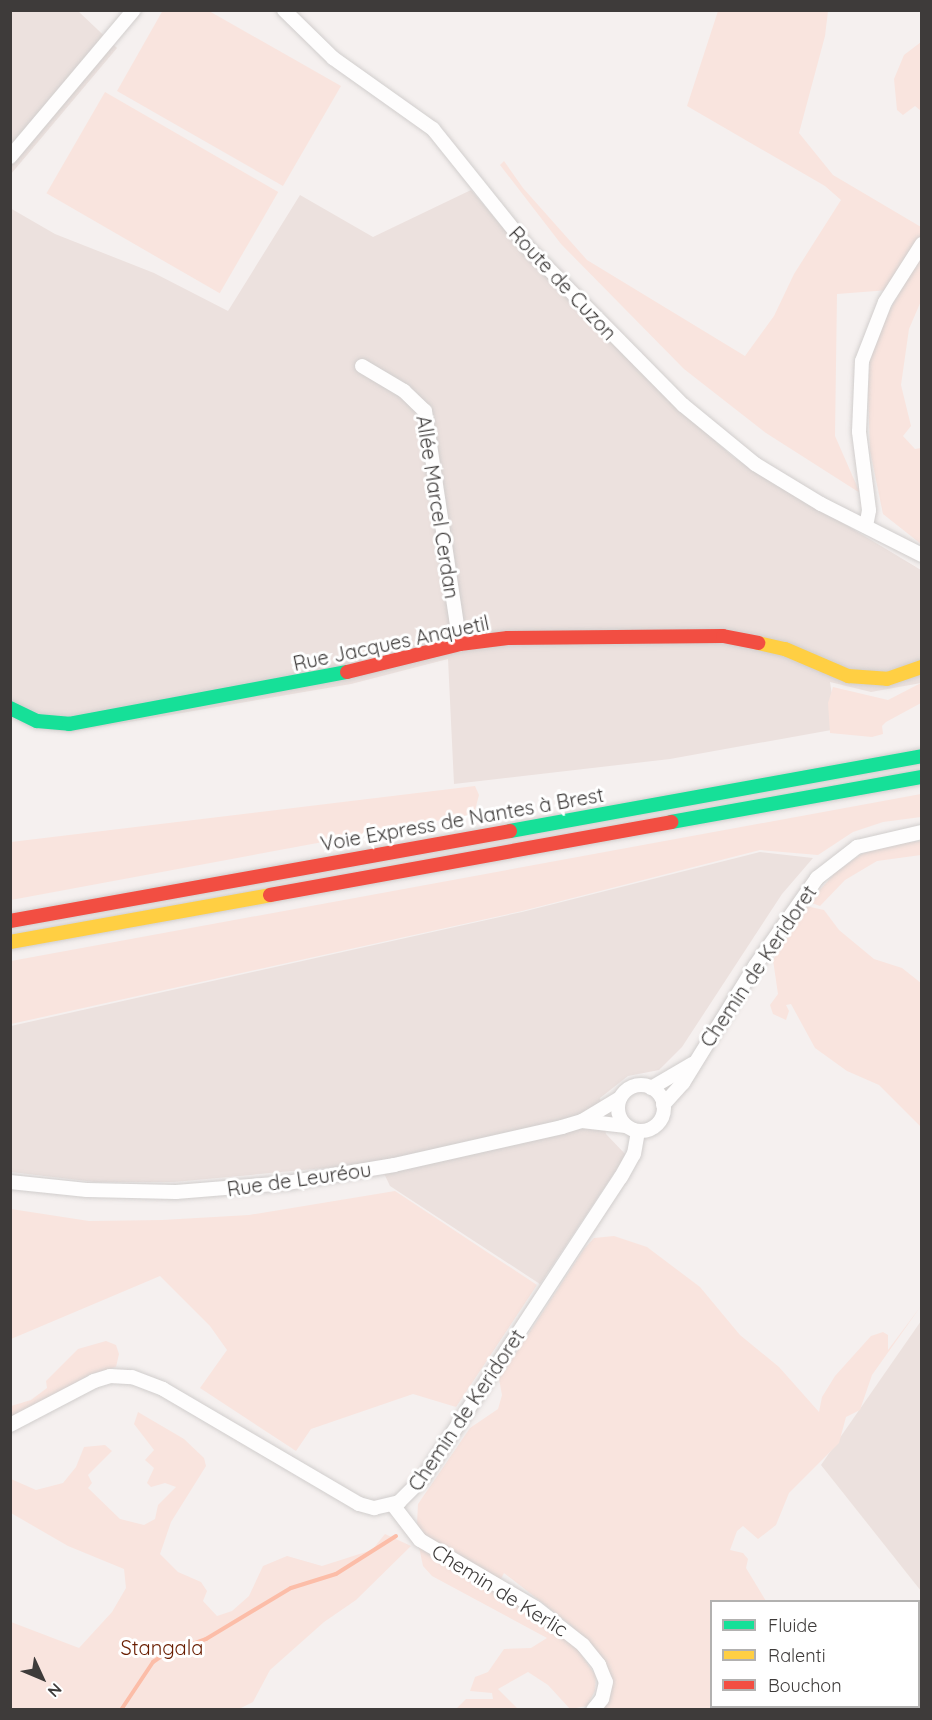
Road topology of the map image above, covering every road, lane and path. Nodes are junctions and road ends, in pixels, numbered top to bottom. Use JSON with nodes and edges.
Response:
{"nodes":[{"id":1,"x":134,"y":10,"type":"edge"},
{"id":2,"x":284,"y":10,"type":"edge"},
{"id":3,"x":10,"y":157,"type":"edge"},
{"id":4,"x":921,"y":244,"type":"edge"},
{"id":5,"x":362,"y":366,"type":"dead end"},
{"id":6,"x":866,"y":526,"type":"junction"},
{"id":7,"x":921,"y":555,"type":"edge"},
{"id":8,"x":460,"y":644,"type":"junction"},
{"id":9,"x":921,"y":668,"type":"edge"},
{"id":10,"x":10,"y":708,"type":"edge"},
{"id":11,"x":898,"y":745,"type":"dead end"},
{"id":12,"x":921,"y":756,"type":"edge"},
{"id":13,"x":921,"y":777,"type":"edge"},
{"id":14,"x":706,"y":795,"type":"junction"},
{"id":15,"x":921,"y":832,"type":"edge"},
{"id":16,"x":10,"y":921,"type":"edge"},
{"id":17,"x":10,"y":942,"type":"edge"},
{"id":18,"x":693,"y":1062,"type":"junction"},
{"id":19,"x":651,"y":1088,"type":"junction"},
{"id":20,"x":620,"y":1098,"type":"junction"},
{"id":21,"x":663,"y":1105,"type":"junction"},
{"id":22,"x":582,"y":1121,"type":"junction"},
{"id":23,"x":632,"y":1128,"type":"junction"},
{"id":24,"x":10,"y":1182,"type":"edge"},
{"id":25,"x":10,"y":1425,"type":"edge"},
{"id":26,"x":393,"y":1505,"type":"junction"},
{"id":27,"x":593,"y":1710,"type":"edge"}],
"edges":[{"from":1,"to":3,"type":"street"},
{"from":2,"to":6,"type":"street","name":"Route de Cuzon"},
{"from":4,"to":6,"type":"street"},
{"from":5,"to":8,"type":"street","name":"Allée Marcel Cerdan"},
{"from":6,"to":7,"type":"street","name":"Route de Cuzon"},
{"from":8,"to":9,"type":"main road","name":"Rue Jacques Anquetil"},
{"from":8,"to":10,"type":"main road","name":"Rue Jacques Anquetil"},
{"from":11,"to":14,"type":"main road"},
{"from":12,"to":14,"type":"main road","name":"Voie Express de Nantes à Brest"},
{"from":13,"to":17,"type":"main road","name":"Voie Express de Nantes à Brest"},
{"from":14,"to":16,"type":"main road","name":"Voie Express de Nantes à Brest"},
{"from":15,"to":18,"type":"street","name":"Chemin de Keridoret"},
{"from":18,"to":19,"type":"street","name":"Chemin de Keridoret"},
{"from":18,"to":21,"type":"street","name":"Chemin de Keridoret"},
{"from":19,"to":20,"type":"street"},
{"from":19,"to":21,"type":"street"},
{"from":20,"to":22,"type":"street","name":"Rue de Leuréou"},
{"from":20,"to":23,"type":"street"},
{"from":21,"to":23,"type":"street"},
{"from":22,"to":23,"type":"street","name":"Rue de Leuréou"},
{"from":22,"to":24,"type":"street","name":"Rue de Leuréou"},
{"from":23,"to":26,"type":"street","name":"Chemin de Keridoret"},
{"from":25,"to":26,"type":"street","name":"Chemin de Keridoret"},
{"from":26,"to":27,"type":"street","name":"Chemin de Kerlic"}]}
